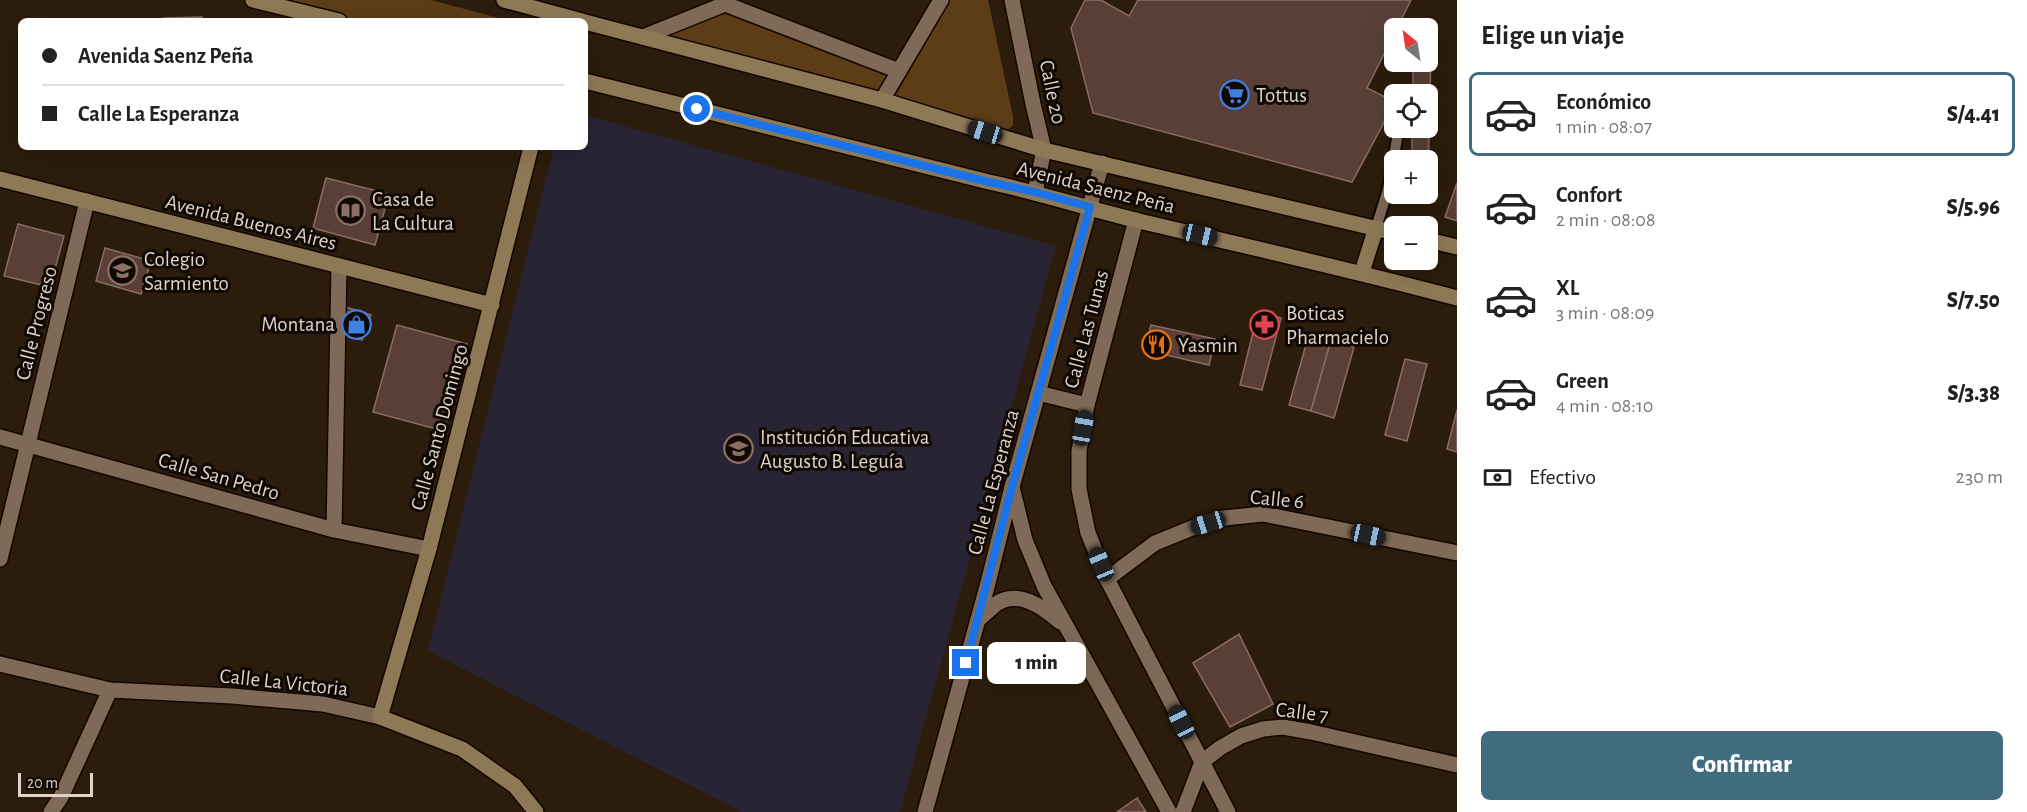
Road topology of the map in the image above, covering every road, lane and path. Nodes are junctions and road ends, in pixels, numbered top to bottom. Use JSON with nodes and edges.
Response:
{"nodes":[{"id":1,"x":253,"y":0,"type":"edge"},
{"id":2,"x":504,"y":0,"type":"edge"},
{"id":3,"x":940,"y":0,"type":"edge"},
{"id":4,"x":1012,"y":0,"type":"edge"},
{"id":5,"x":724,"y":2,"type":"edge"},
{"id":6,"x":547,"y":11,"type":"edge"},
{"id":7,"x":327,"y":18,"type":"edge"},
{"id":8,"x":572,"y":18,"type":"edge"},
{"id":9,"x":588,"y":22,"type":"edge"},
{"id":10,"x":643,"y":38,"type":"junction"},
{"id":11,"x":899,"y":71,"type":"junction"},
{"id":12,"x":588,"y":82,"type":"edge"},
{"id":13,"x":882,"y":100,"type":"junction"},
{"id":14,"x":1397,"y":138,"type":"edge"},
{"id":15,"x":530,"y":150,"type":"edge"},
{"id":16,"x":1044,"y":150,"type":"junction"},
{"id":17,"x":1102,"y":163,"type":"junction"},
{"id":18,"x":0,"y":179,"type":"edge"},
{"id":19,"x":1035,"y":192,"type":"junction"},
{"id":20,"x":87,"y":201,"type":"junction"},
{"id":21,"x":1090,"y":207,"type":"junction"},
{"id":22,"x":1136,"y":220,"type":"junction"},
{"id":23,"x":1376,"y":228,"type":"junction"},
{"id":24,"x":1384,"y":230,"type":"edge"},
{"id":25,"x":1438,"y":242,"type":"edge"},
{"id":26,"x":1457,"y":247,"type":"edge"},
{"id":27,"x":339,"y":266,"type":"junction"},
{"id":28,"x":1362,"y":273,"type":"junction"},
{"id":29,"x":1457,"y":298,"type":"edge"},
{"id":30,"x":492,"y":305,"type":"junction"},
{"id":31,"x":1038,"y":393,"type":"junction"},
{"id":32,"x":1087,"y":405,"type":"junction"},
{"id":33,"x":0,"y":437,"type":"edge"},
{"id":34,"x":28,"y":444,"type":"junction"},
{"id":35,"x":1012,"y":487,"type":"junction"},
{"id":36,"x":334,"y":530,"type":"junction"},
{"id":37,"x":429,"y":549,"type":"junction"},
{"id":38,"x":1457,"y":554,"type":"edge"},
{"id":39,"x":0,"y":559,"type":"edge"},
{"id":40,"x":1107,"y":579,"type":"junction"},
{"id":41,"x":978,"y":620,"type":"junction"},
{"id":42,"x":1070,"y":631,"type":"junction"},
{"id":43,"x":0,"y":664,"type":"edge"},
{"id":44,"x":110,"y":690,"type":"junction"},
{"id":45,"x":380,"y":717,"type":"junction"},
{"id":46,"x":1202,"y":762,"type":"junction"},
{"id":47,"x":1457,"y":765,"type":"edge"},
{"id":48,"x":51,"y":812,"type":"edge"},
{"id":49,"x":536,"y":812,"type":"edge"},
{"id":50,"x":925,"y":812,"type":"edge"},
{"id":51,"x":1169,"y":812,"type":"edge"},
{"id":52,"x":1183,"y":812,"type":"edge"},
{"id":53,"x":1228,"y":812,"type":"edge"}],
"edges":[{"from":1,"to":7,"type":"main road"},
{"from":2,"to":6,"type":"main road","name":"Avenida Saenz Peña"},
{"from":3,"to":11,"type":"street"},
{"from":4,"to":16,"type":"street","name":"Calle 20"},
{"from":5,"to":10,"type":"street"},
{"from":5,"to":11,"type":"street"},
{"from":6,"to":8,"type":"main road","name":"Avenida Saenz Peña"},
{"from":9,"to":10,"type":"main road","name":"Avenida Saenz Peña"},
{"from":10,"to":13,"type":"main road","name":"Avenida Saenz Peña"},
{"from":11,"to":13,"type":"street"},
{"from":12,"to":19,"type":"main road","name":"Avenida Saenz Peña"},
{"from":13,"to":16,"type":"main road","name":"Avenida Saenz Peña"},
{"from":14,"to":23,"type":"lane"},
{"from":15,"to":30,"type":"main road","name":"Calle Santo Domingo"},
{"from":16,"to":17,"type":"main road","name":"Avenida Saenz Peña"},
{"from":16,"to":19,"type":"street","name":"Calle 20"},
{"from":17,"to":21,"type":"street","name":"Calle La Esperanza"},
{"from":17,"to":23,"type":"main road","name":"Avenida Saenz Peña"},
{"from":18,"to":20,"type":"main road","name":"Avenida Buenos Aires"},
{"from":19,"to":21,"type":"main road","name":"Avenida Saenz Peña"},
{"from":20,"to":27,"type":"main road","name":"Avenida Buenos Aires"},
{"from":20,"to":34,"type":"street","name":"Calle Progreso"},
{"from":21,"to":22,"type":"main road","name":"Avenida Saenz Peña"},
{"from":21,"to":31,"type":"street","name":"Calle La Esperanza"},
{"from":22,"to":28,"type":"main road","name":"Avenida Saenz Peña"},
{"from":22,"to":32,"type":"street","name":"Calle Las Tunas"},
{"from":23,"to":24,"type":"main road","name":"Avenida Saenz Peña"},
{"from":23,"to":28,"type":"main road"},
{"from":25,"to":26,"type":"main road"},
{"from":27,"to":30,"type":"main road","name":"Avenida Buenos Aires"},
{"from":27,"to":36,"type":"street"},
{"from":28,"to":29,"type":"main road","name":"Avenida Saenz Peña"},
{"from":30,"to":37,"type":"main road","name":"Calle Santo Domingo"},
{"from":31,"to":32,"type":"street"},
{"from":31,"to":35,"type":"street","name":"Calle La Esperanza"},
{"from":32,"to":40,"type":"street","name":"Calle Las Tunas"},
{"from":33,"to":34,"type":"street","name":"Calle San Pedro"},
{"from":34,"to":36,"type":"street","name":"Calle San Pedro"},
{"from":34,"to":39,"type":"street","name":"Calle Progreso"},
{"from":35,"to":41,"type":"street","name":"Calle La Esperanza"},
{"from":35,"to":42,"type":"street"},
{"from":36,"to":37,"type":"street","name":"Calle San Pedro"},
{"from":37,"to":45,"type":"main road","name":"Calle Santo Domingo"},
{"from":38,"to":40,"type":"street","name":"Calle 6"},
{"from":40,"to":46,"type":"street","name":"Calle Las Tunas"},
{"from":41,"to":42,"type":"street"},
{"from":41,"to":50,"type":"street","name":"Calle La Esperanza"},
{"from":42,"to":51,"type":"street"},
{"from":43,"to":44,"type":"street","name":"Calle La Victoria"},
{"from":44,"to":45,"type":"street","name":"Calle La Victoria"},
{"from":44,"to":48,"type":"street"},
{"from":45,"to":49,"type":"main road","name":"Calle La Victoria"},
{"from":46,"to":47,"type":"street","name":"Calle 7"},
{"from":46,"to":52,"type":"street"},
{"from":46,"to":53,"type":"street","name":"Calle Las Tunas"}]}
